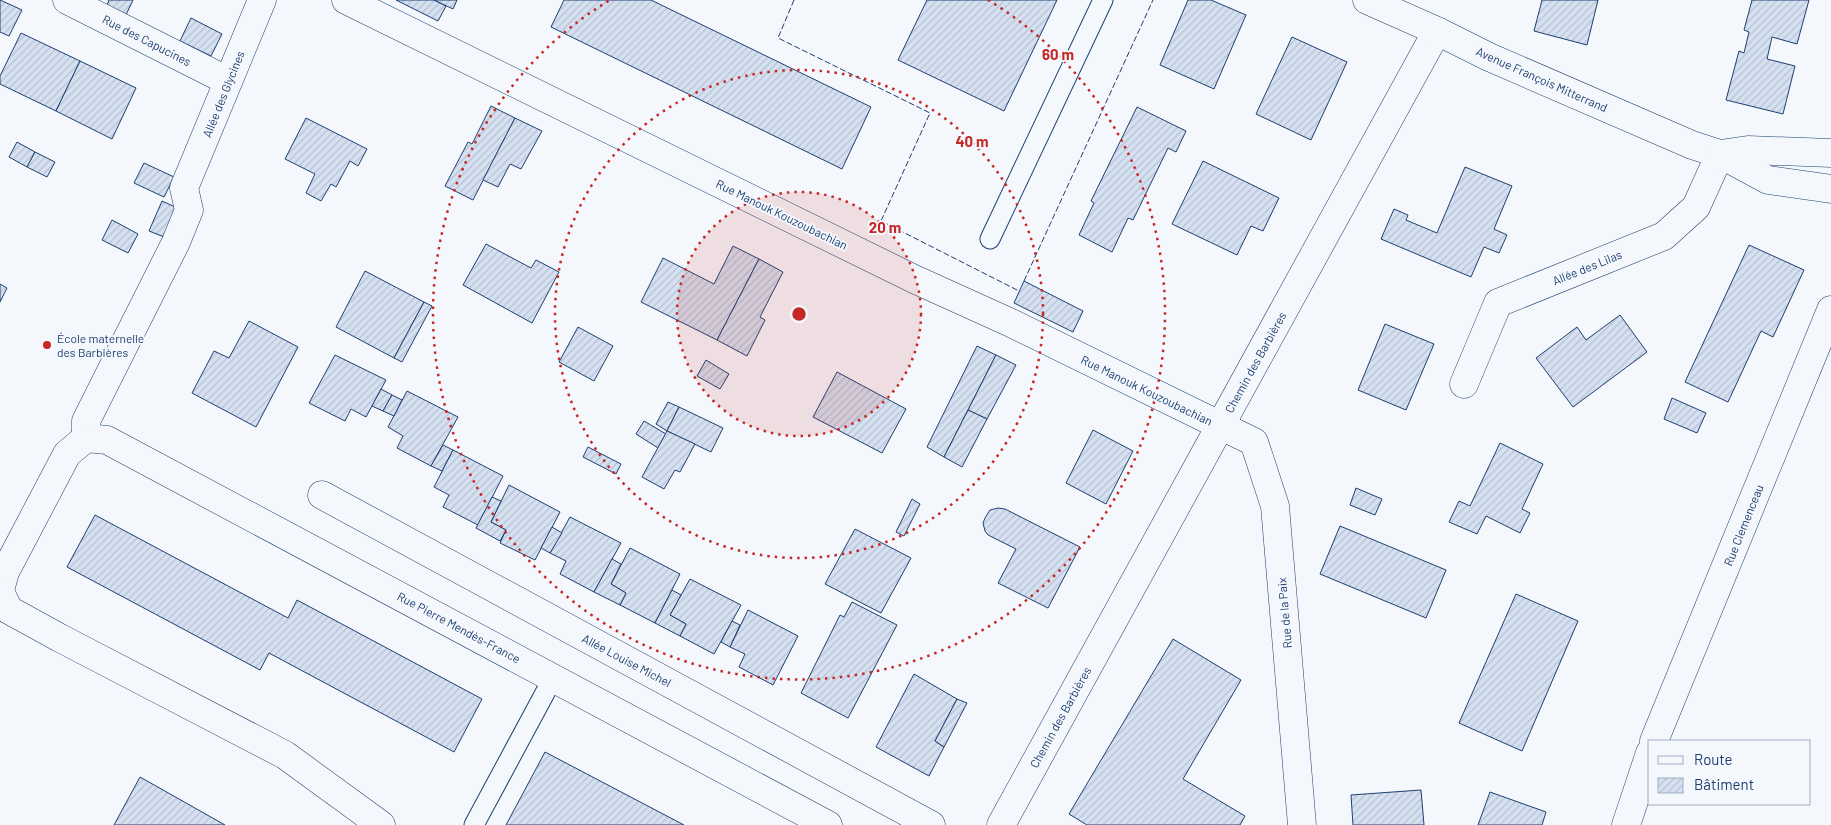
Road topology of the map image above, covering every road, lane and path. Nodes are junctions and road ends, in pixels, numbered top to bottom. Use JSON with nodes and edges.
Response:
{"nodes":[{"id":1,"x":67,"y":0,"type":"edge"},
{"id":2,"x":262,"y":0,"type":"edge"},
{"id":3,"x":346,"y":0,"type":"edge"},
{"id":4,"x":1103,"y":0,"type":"edge"},
{"id":5,"x":1367,"y":0,"type":"edge"},
{"id":6,"x":1437,"y":31,"type":"junction"},
{"id":7,"x":228,"y":80,"type":"junction"},
{"id":8,"x":1831,"y":153,"type":"edge"},
{"id":9,"x":1720,"y":154,"type":"junction"},
{"id":10,"x":1831,"y":189,"type":"edge"},
{"id":11,"x":990,"y":239,"type":"dead end"},
{"id":12,"x":1831,"y":310,"type":"edge"},
{"id":13,"x":1464,"y":384,"type":"dead end"},
{"id":14,"x":1220,"y":425,"type":"junction"},
{"id":15,"x":86,"y":438,"type":"junction"},
{"id":16,"x":322,"y":495,"type":"dead end"},
{"id":17,"x":0,"y":591,"type":"edge"},
{"id":18,"x":552,"y":678,"type":"junction"},
{"id":19,"x":1654,"y":740,"type":"edge"},
{"id":20,"x":1648,"y":759,"type":"edge"},
{"id":21,"x":381,"y":825,"type":"edge"},
{"id":22,"x":474,"y":825,"type":"edge"},
{"id":23,"x":828,"y":825,"type":"edge"},
{"id":24,"x":931,"y":825,"type":"edge"},
{"id":25,"x":1001,"y":825,"type":"edge"},
{"id":26,"x":1302,"y":825,"type":"edge"},
{"id":27,"x":1626,"y":825,"type":"edge"}],
"edges":[{"from":1,"to":7,"type":"street","name":"Rue des Capucines"},
{"from":2,"to":7,"type":"street","name":"Allée des Glycines"},
{"from":3,"to":14,"type":"street","name":"Rue Manouk Kouzoubachian"},
{"from":4,"to":11,"type":"lane"},
{"from":5,"to":6,"type":"street","name":"Avenue François Mitterrand"},
{"from":6,"to":9,"type":"street","name":"Avenue François Mitterrand"},
{"from":6,"to":14,"type":"street","name":"Chemin des Barbières"},
{"from":7,"to":15,"type":"street","name":"Allée des Glycines"},
{"from":8,"to":9,"type":"street","name":"Avenue François Mitterrand"},
{"from":9,"to":10,"type":"street","name":"Avenue François Mitterrand"},
{"from":9,"to":13,"type":"street","name":"Allée des Lilas"},
{"from":12,"to":19,"type":"street","name":"Rue Clemenceau"},
{"from":14,"to":25,"type":"street","name":"Chemin des Barbières"},
{"from":14,"to":26,"type":"street","name":"Rue de la Paix"},
{"from":15,"to":17,"type":"street"},
{"from":15,"to":18,"type":"street","name":"Rue Pierre Mendès-France"},
{"from":16,"to":24,"type":"street","name":"Allée Louise Michel"},
{"from":17,"to":21,"type":"street"},
{"from":18,"to":22,"type":"lane"},
{"from":18,"to":23,"type":"street","name":"Rue Pierre Mendès-France"},
{"from":20,"to":27,"type":"street"}]}
